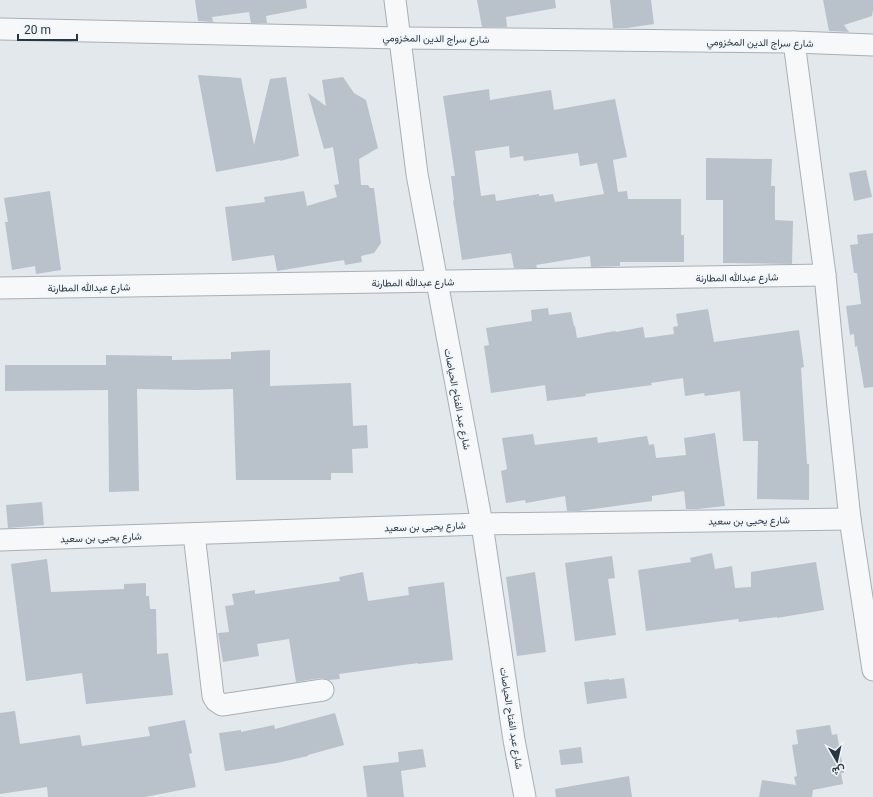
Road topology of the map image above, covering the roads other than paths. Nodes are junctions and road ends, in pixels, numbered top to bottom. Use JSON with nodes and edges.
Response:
{"nodes":[{"id":1,"x":395,"y":0,"type":"edge"},
{"id":2,"x":0,"y":29,"type":"edge"},
{"id":3,"x":400,"y":38,"type":"junction"},
{"id":4,"x":794,"y":42,"type":"junction"},
{"id":5,"x":873,"y":45,"type":"edge"},
{"id":6,"x":826,"y":275,"type":"junction"},
{"id":7,"x":436,"y":281,"type":"junction"},
{"id":8,"x":0,"y":288,"type":"edge"},
{"id":9,"x":850,"y":519,"type":"junction"},
{"id":10,"x":482,"y":524,"type":"junction"},
{"id":11,"x":194,"y":534,"type":"junction"},
{"id":12,"x":0,"y":540,"type":"edge"},
{"id":13,"x":873,"y":670,"type":"edge"},
{"id":14,"x":323,"y":690,"type":"dead end"},
{"id":15,"x":525,"y":797,"type":"edge"}],
"edges":[{"from":1,"to":3,"type":"street","name":"شارع عبد الفتاح الحياصات"},
{"from":2,"to":3,"type":"street","name":"شارع سراج الدين المخزومي"},
{"from":3,"to":4,"type":"street","name":"شارع سراج الدين المخزومي"},
{"from":3,"to":7,"type":"street","name":"شارع عبد الفتاح الحياصات"},
{"from":4,"to":5,"type":"street","name":"شارع سراج الدين المخزومي"},
{"from":4,"to":6,"type":"street"},
{"from":6,"to":7,"type":"street","name":"شارع عبدالله المطارنة"},
{"from":6,"to":9,"type":"street"},
{"from":7,"to":8,"type":"street","name":"شارع عبدالله المطارنة"},
{"from":7,"to":10,"type":"street","name":"شارع عبد الفتاح الحياصات"},
{"from":9,"to":10,"type":"street","name":"شارع يحيى بن سعيد"},
{"from":9,"to":13,"type":"street"},
{"from":10,"to":11,"type":"street","name":"شارع يحيى بن سعيد"},
{"from":10,"to":15,"type":"street","name":"شارع عبد الفتاح الحياصات"},
{"from":11,"to":12,"type":"street","name":"شارع يحيى بن سعيد"},
{"from":11,"to":14,"type":"street"}]}
